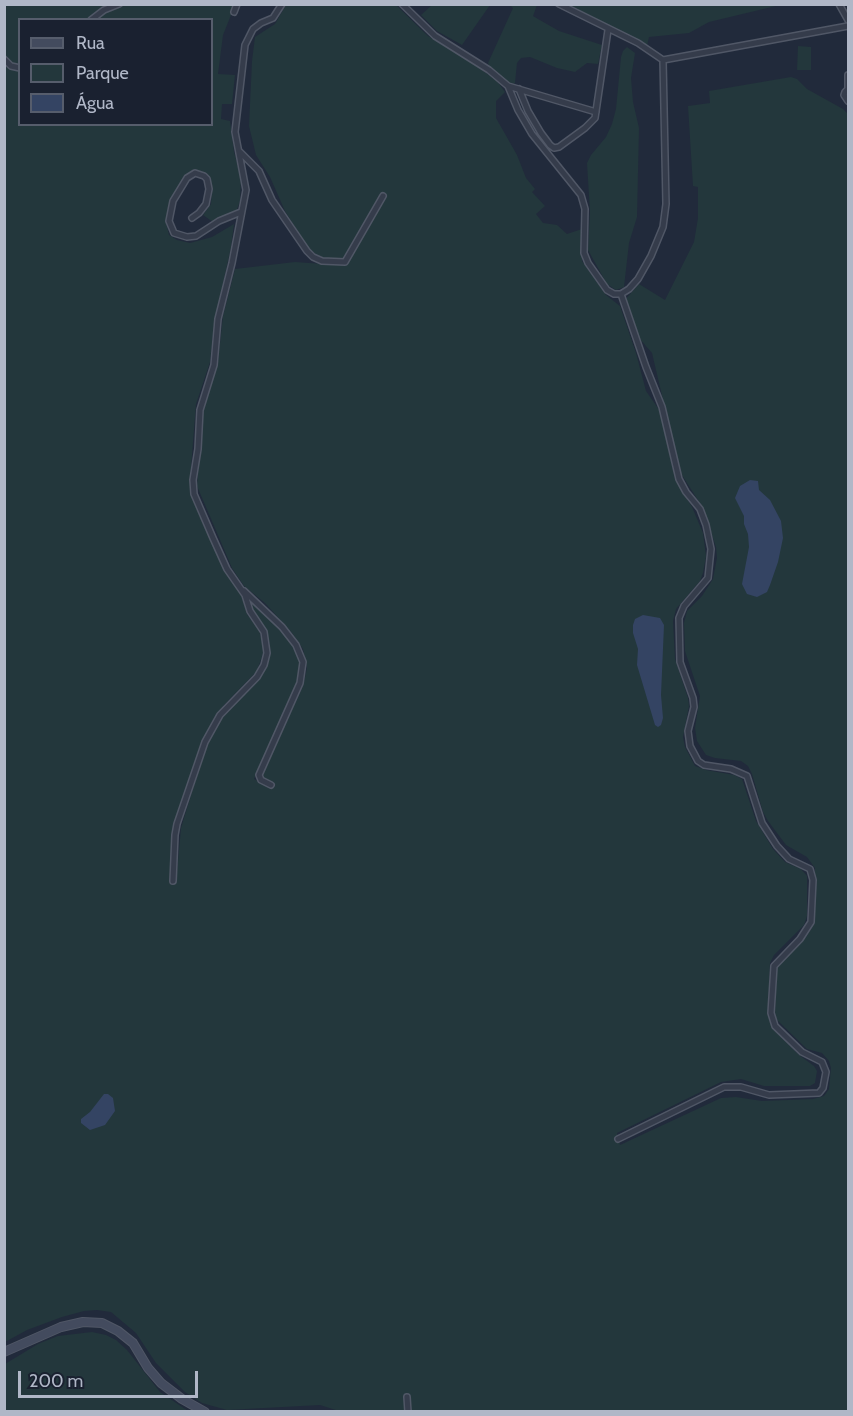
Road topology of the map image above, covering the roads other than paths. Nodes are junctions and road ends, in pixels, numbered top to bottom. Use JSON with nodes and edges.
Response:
{"nodes":[{"id":1,"x":119,"y":4,"type":"edge"},
{"id":2,"x":237,"y":4,"type":"edge"},
{"id":3,"x":282,"y":4,"type":"edge"},
{"id":4,"x":402,"y":4,"type":"edge"},
{"id":5,"x":560,"y":4,"type":"edge"},
{"id":6,"x":839,"y":4,"type":"edge"},
{"id":7,"x":234,"y":12,"type":"dead end"},
{"id":8,"x":94,"y":18,"type":"edge"},
{"id":9,"x":849,"y":20,"type":"edge"},
{"id":10,"x":849,"y":26,"type":"edge"},
{"id":11,"x":608,"y":30,"type":"junction"},
{"id":12,"x":4,"y":59,"type":"edge"},
{"id":13,"x":663,"y":60,"type":"junction"},
{"id":14,"x":18,"y":68,"type":"edge"},
{"id":15,"x":849,"y":75,"type":"edge"},
{"id":16,"x":508,"y":86,"type":"junction"},
{"id":17,"x":519,"y":88,"type":"junction"},
{"id":18,"x":848,"y":89,"type":"edge"},
{"id":19,"x":849,"y":101,"type":"edge"},
{"id":20,"x":597,"y":111,"type":"junction"},
{"id":21,"x":238,"y":150,"type":"junction"},
{"id":22,"x":383,"y":196,"type":"dead end"},
{"id":23,"x":241,"y":212,"type":"junction"},
{"id":24,"x":192,"y":218,"type":"dead end"},
{"id":25,"x":621,"y":294,"type":"junction"},
{"id":26,"x":242,"y":589,"type":"junction"},
{"id":27,"x":271,"y":785,"type":"dead end"},
{"id":28,"x":172,"y":881,"type":"dead end"},
{"id":29,"x":618,"y":1139,"type":"dead end"},
{"id":30,"x":4,"y":1352,"type":"edge"},
{"id":31,"x":407,"y":1397,"type":"dead end"},
{"id":32,"x":205,"y":1412,"type":"edge"},
{"id":33,"x":408,"y":1412,"type":"edge"}],
"edges":[{"from":1,"to":8,"type":"street"},
{"from":2,"to":7,"type":"street"},
{"from":3,"to":21,"type":"street"},
{"from":4,"to":16,"type":"street"},
{"from":5,"to":11,"type":"street"},
{"from":6,"to":9,"type":"street"},
{"from":10,"to":13,"type":"street"},
{"from":11,"to":13,"type":"street"},
{"from":11,"to":20,"type":"street"},
{"from":12,"to":14,"type":"street"},
{"from":13,"to":25,"type":"street"},
{"from":15,"to":18,"type":"street"},
{"from":16,"to":17,"type":"street"},
{"from":16,"to":25,"type":"street"},
{"from":17,"to":20,"type":"street"},
{"from":17,"to":20,"type":"street"},
{"from":18,"to":19,"type":"street"},
{"from":21,"to":22,"type":"street"},
{"from":21,"to":23,"type":"street"},
{"from":23,"to":24,"type":"street"},
{"from":23,"to":26,"type":"street"},
{"from":25,"to":29,"type":"street"},
{"from":26,"to":27,"type":"street"},
{"from":26,"to":28,"type":"street"},
{"from":30,"to":32,"type":"street"},
{"from":31,"to":33,"type":"street"}]}
